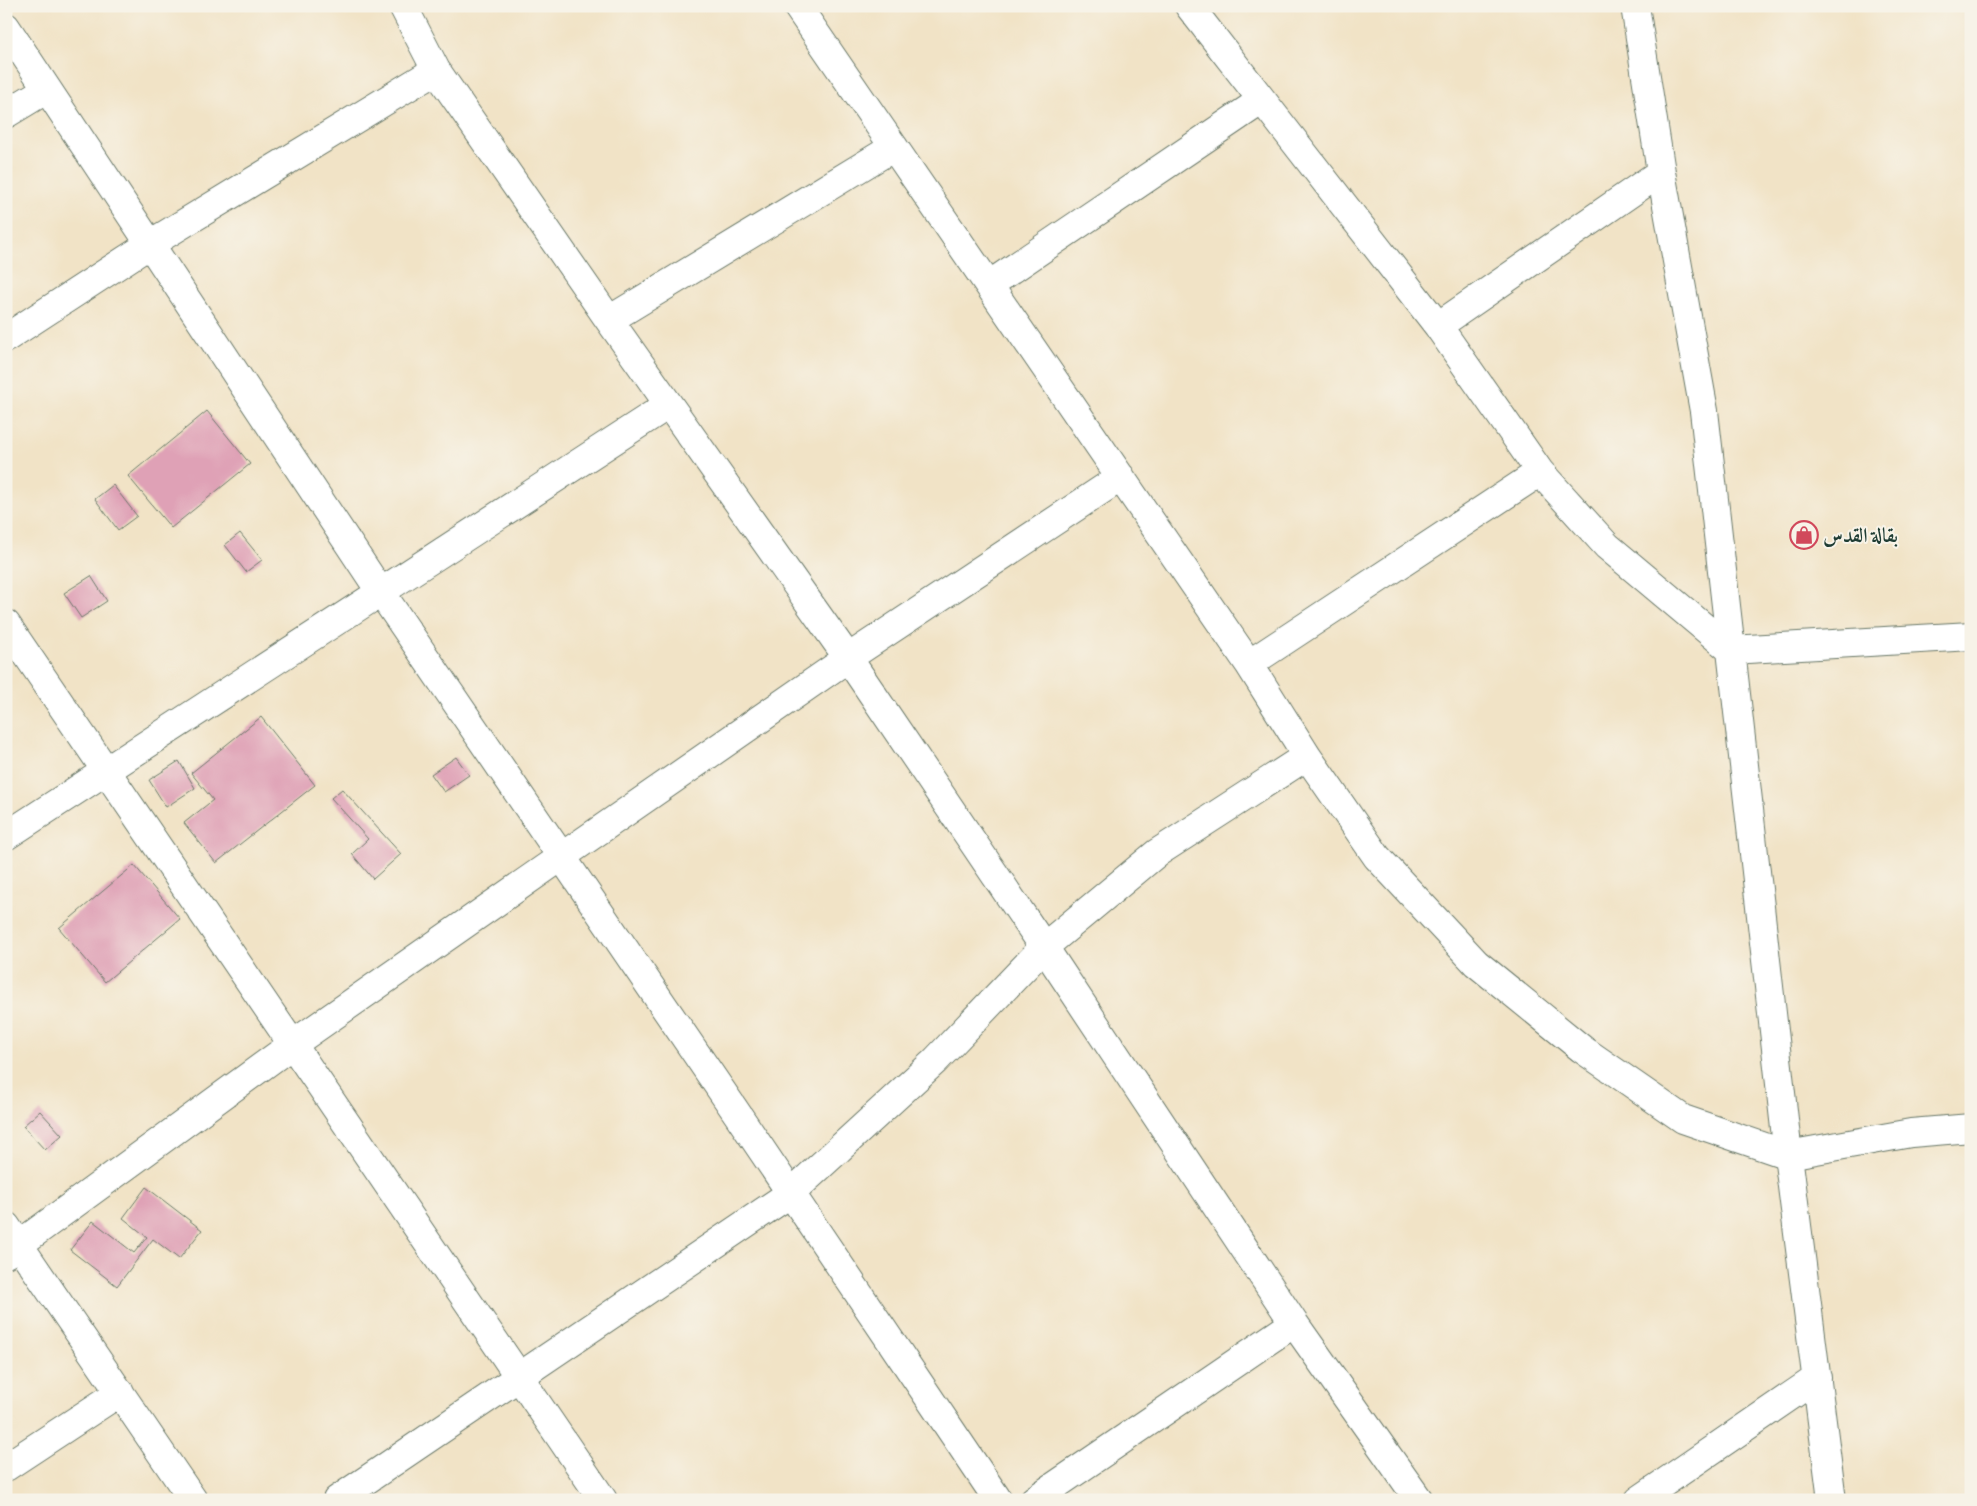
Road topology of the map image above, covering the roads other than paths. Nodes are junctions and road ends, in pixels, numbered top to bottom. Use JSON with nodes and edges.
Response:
{"nodes":[{"id":1,"x":403,"y":6,"type":"edge"},
{"id":2,"x":797,"y":6,"type":"edge"},
{"id":3,"x":1189,"y":6,"type":"edge"},
{"id":4,"x":1635,"y":6,"type":"edge"},
{"id":5,"x":6,"y":27,"type":"edge"},
{"id":6,"x":436,"y":70,"type":"junction"},
{"id":7,"x":47,"y":89,"type":"junction"},
{"id":8,"x":1262,"y":100,"type":"junction"},
{"id":9,"x":6,"y":114,"type":"edge"},
{"id":10,"x":894,"y":147,"type":"junction"},
{"id":11,"x":1661,"y":172,"type":"junction"},
{"id":12,"x":150,"y":244,"type":"junction"},
{"id":13,"x":988,"y":285,"type":"junction"},
{"id":14,"x":609,"y":320,"type":"junction"},
{"id":15,"x":1438,"y":326,"type":"junction"},
{"id":16,"x":6,"y":338,"type":"edge"},
{"id":17,"x":668,"y":404,"type":"junction"},
{"id":18,"x":1540,"y":472,"type":"junction"},
{"id":19,"x":1121,"y":477,"type":"junction"},
{"id":20,"x":380,"y":592,"type":"junction"},
{"id":21,"x":6,"y":624,"type":"edge"},
{"id":22,"x":1971,"y":636,"type":"edge"},
{"id":23,"x":1731,"y":650,"type":"junction"},
{"id":24,"x":848,"y":658,"type":"junction"},
{"id":25,"x":1249,"y":664,"type":"junction"},
{"id":26,"x":1308,"y":756,"type":"junction"},
{"id":27,"x":106,"y":771,"type":"junction"},
{"id":28,"x":6,"y":836,"type":"edge"},
{"id":29,"x":561,"y":856,"type":"junction"},
{"id":30,"x":1044,"y":947,"type":"junction"},
{"id":31,"x":292,"y":1044,"type":"junction"},
{"id":32,"x":1971,"y":1128,"type":"edge"},
{"id":33,"x":1788,"y":1156,"type":"junction"},
{"id":34,"x":790,"y":1193,"type":"junction"},
{"id":35,"x":11,"y":1242,"type":"edge"},
{"id":36,"x":1294,"y":1323,"type":"junction"},
{"id":37,"x":520,"y":1378,"type":"junction"},
{"id":38,"x":1817,"y":1378,"type":"junction"},
{"id":39,"x":120,"y":1392,"type":"junction"},
{"id":40,"x":6,"y":1467,"type":"edge"},
{"id":41,"x":193,"y":1500,"type":"edge"},
{"id":42,"x":337,"y":1500,"type":"edge"},
{"id":43,"x":603,"y":1500,"type":"edge"},
{"id":44,"x":998,"y":1500,"type":"edge"},
{"id":45,"x":1034,"y":1500,"type":"edge"},
{"id":46,"x":1418,"y":1500,"type":"edge"},
{"id":47,"x":1639,"y":1500,"type":"edge"},
{"id":48,"x":1832,"y":1500,"type":"edge"}],
"edges":[{"from":1,"to":6,"type":"street"},
{"from":2,"to":10,"type":"street"},
{"from":3,"to":8,"type":"street"},
{"from":4,"to":11,"type":"street"},
{"from":5,"to":7,"type":"street"},
{"from":6,"to":12,"type":"street"},
{"from":6,"to":14,"type":"street"},
{"from":7,"to":9,"type":"street"},
{"from":7,"to":12,"type":"street"},
{"from":8,"to":13,"type":"street"},
{"from":8,"to":15,"type":"street"},
{"from":10,"to":13,"type":"street"},
{"from":10,"to":14,"type":"street"},
{"from":11,"to":15,"type":"street"},
{"from":11,"to":23,"type":"street"},
{"from":12,"to":16,"type":"street"},
{"from":12,"to":20,"type":"street"},
{"from":13,"to":19,"type":"street"},
{"from":14,"to":17,"type":"street"},
{"from":15,"to":18,"type":"street"},
{"from":17,"to":20,"type":"street"},
{"from":17,"to":24,"type":"street"},
{"from":18,"to":23,"type":"street"},
{"from":18,"to":25,"type":"street"},
{"from":19,"to":24,"type":"street"},
{"from":19,"to":25,"type":"street"},
{"from":20,"to":27,"type":"street"},
{"from":20,"to":29,"type":"street"},
{"from":21,"to":27,"type":"street"},
{"from":22,"to":23,"type":"street"},
{"from":23,"to":33,"type":"street"},
{"from":24,"to":29,"type":"street"},
{"from":24,"to":30,"type":"street"},
{"from":25,"to":26,"type":"street"},
{"from":26,"to":30,"type":"street"},
{"from":26,"to":33,"type":"street"},
{"from":27,"to":28,"type":"street"},
{"from":27,"to":31,"type":"street"},
{"from":29,"to":31,"type":"street"},
{"from":29,"to":34,"type":"street"},
{"from":30,"to":34,"type":"street"},
{"from":30,"to":36,"type":"street"},
{"from":31,"to":35,"type":"street"},
{"from":31,"to":37,"type":"street"},
{"from":32,"to":33,"type":"street"},
{"from":33,"to":38,"type":"street"},
{"from":34,"to":37,"type":"street"},
{"from":34,"to":44,"type":"street"},
{"from":35,"to":39,"type":"street"},
{"from":36,"to":45,"type":"street"},
{"from":36,"to":46,"type":"street"},
{"from":37,"to":42,"type":"street"},
{"from":37,"to":43,"type":"street"},
{"from":38,"to":47,"type":"street"},
{"from":38,"to":48,"type":"street"},
{"from":39,"to":40,"type":"street"},
{"from":39,"to":41,"type":"street"}]}
